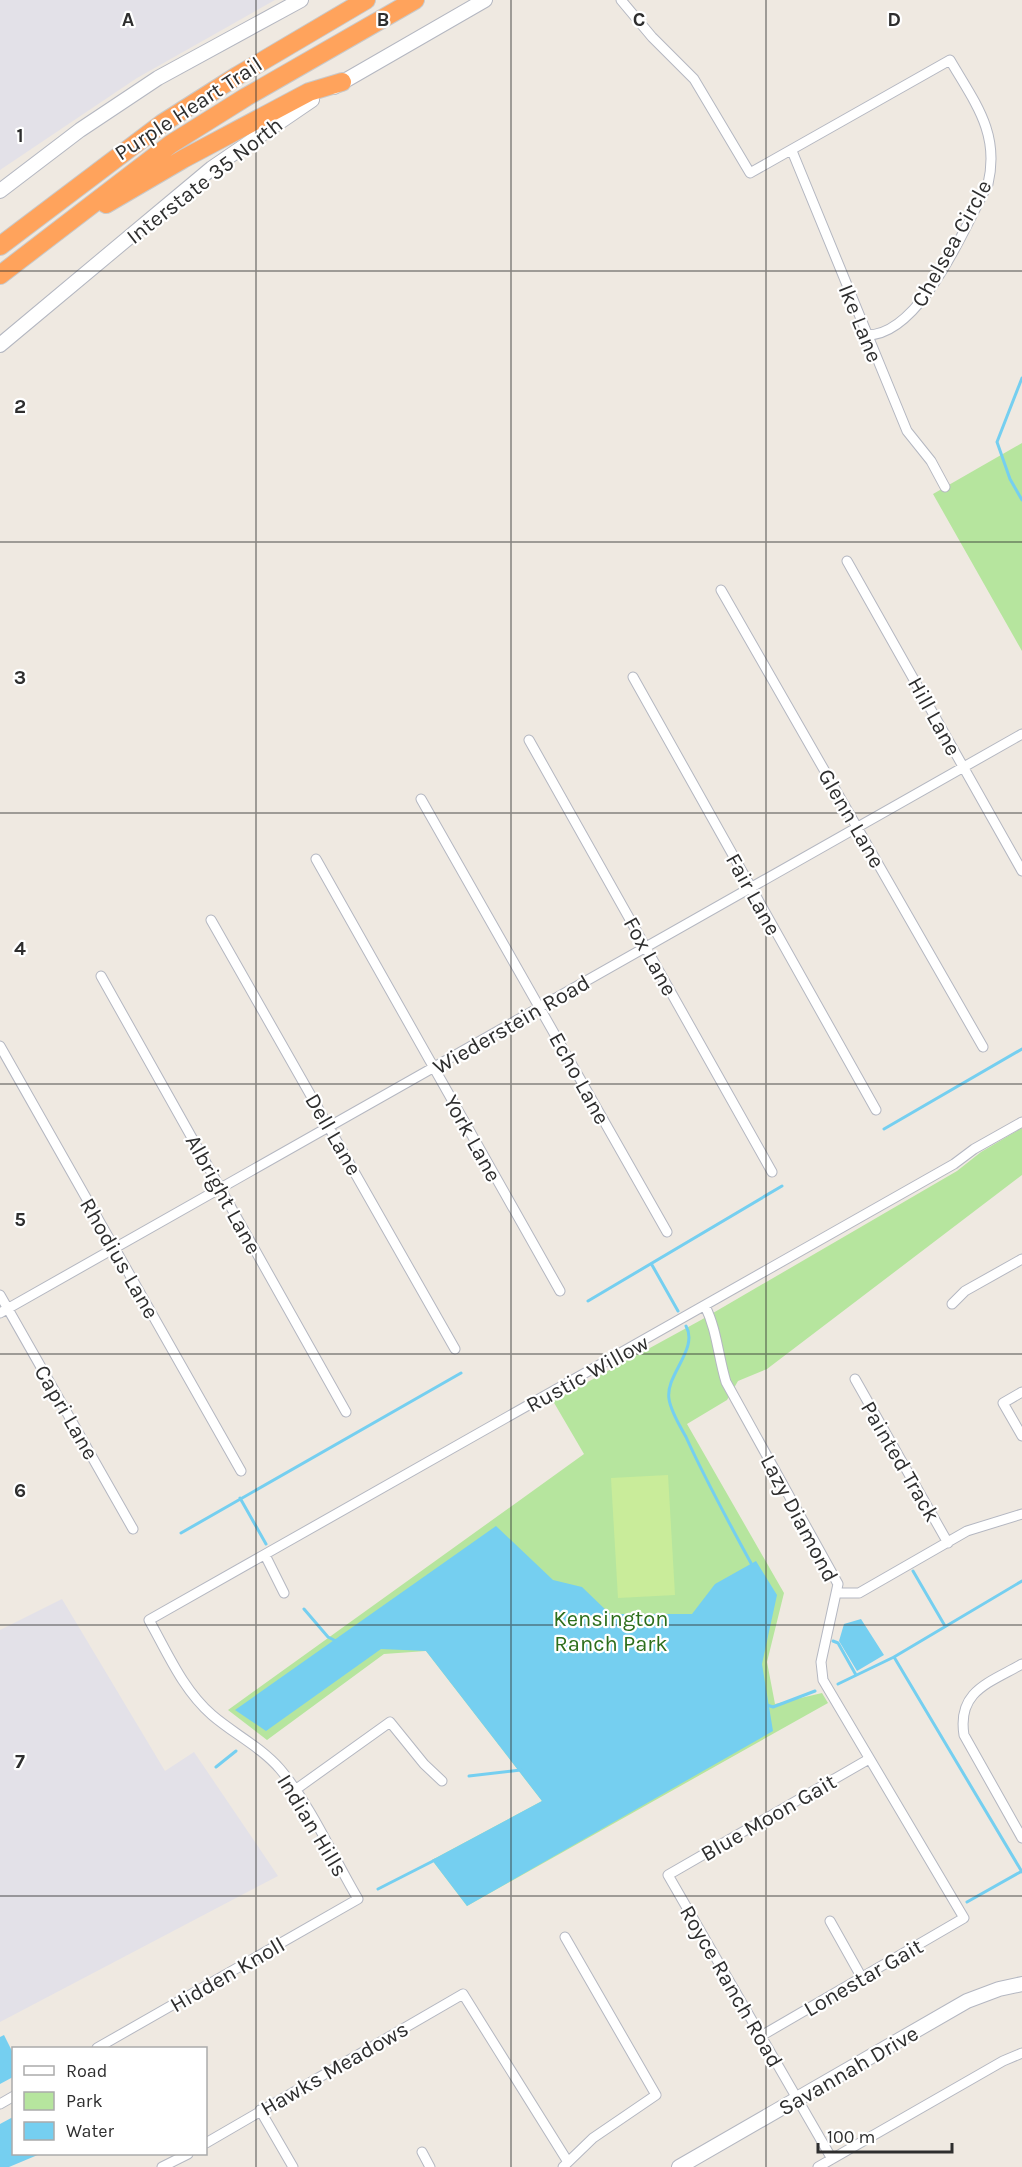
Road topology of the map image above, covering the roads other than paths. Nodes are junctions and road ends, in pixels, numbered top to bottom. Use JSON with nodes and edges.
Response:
{"nodes":[{"id":1,"x":301,"y":0,"type":"edge"},
{"id":2,"x":358,"y":0,"type":"edge"},
{"id":3,"x":366,"y":0,"type":"edge"},
{"id":4,"x":415,"y":0,"type":"edge"},
{"id":5,"x":485,"y":0,"type":"edge"},
{"id":6,"x":621,"y":0,"type":"edge"},
{"id":7,"x":331,"y":20,"type":"junction"},
{"id":8,"x":342,"y":82,"type":"junction"},
{"id":9,"x":792,"y":151,"type":"junction"},
{"id":10,"x":0,"y":191,"type":"edge"},
{"id":11,"x":53,"y":236,"type":"junction"},
{"id":12,"x":0,"y":246,"type":"edge"},
{"id":13,"x":0,"y":275,"type":"edge"},
{"id":14,"x":865,"y":335,"type":"junction"},
{"id":15,"x":0,"y":345,"type":"edge"},
{"id":16,"x":945,"y":487,"type":"dead end"},
{"id":17,"x":847,"y":561,"type":"dead end"},
{"id":18,"x":721,"y":590,"type":"dead end"},
{"id":19,"x":633,"y":677,"type":"dead end"},
{"id":20,"x":1022,"y":734,"type":"edge"},
{"id":21,"x":529,"y":740,"type":"dead end"},
{"id":22,"x":963,"y":767,"type":"junction"},
{"id":23,"x":421,"y":800,"type":"dead end"},
{"id":24,"x":857,"y":827,"type":"junction"},
{"id":25,"x":316,"y":859,"type":"dead end"},
{"id":26,"x":1022,"y":871,"type":"edge"},
{"id":27,"x":750,"y":888,"type":"junction"},
{"id":28,"x":211,"y":920,"type":"dead end"},
{"id":29,"x":646,"y":947,"type":"junction"},
{"id":30,"x":101,"y":976,"type":"dead end"},
{"id":31,"x":541,"y":1007,"type":"junction"},
{"id":32,"x":0,"y":1046,"type":"edge"},
{"id":33,"x":983,"y":1047,"type":"dead end"},
{"id":34,"x":434,"y":1067,"type":"junction"},
{"id":35,"x":876,"y":1110,"type":"dead end"},
{"id":36,"x":1022,"y":1122,"type":"edge"},
{"id":37,"x":330,"y":1126,"type":"junction"},
{"id":38,"x":772,"y":1172,"type":"dead end"},
{"id":39,"x":220,"y":1188,"type":"junction"},
{"id":40,"x":667,"y":1232,"type":"dead end"},
{"id":41,"x":115,"y":1248,"type":"junction"},
{"id":42,"x":1022,"y":1259,"type":"edge"},
{"id":43,"x":560,"y":1291,"type":"dead end"},
{"id":44,"x":0,"y":1295,"type":"edge"},
{"id":45,"x":952,"y":1304,"type":"dead end"},
{"id":46,"x":705,"y":1306,"type":"junction"},
{"id":47,"x":4,"y":1311,"type":"edge"},
{"id":48,"x":455,"y":1349,"type":"dead end"},
{"id":49,"x":855,"y":1379,"type":"dead end"},
{"id":50,"x":1022,"y":1392,"type":"edge"},
{"id":51,"x":346,"y":1412,"type":"dead end"},
{"id":52,"x":1022,"y":1436,"type":"edge"},
{"id":53,"x":241,"y":1471,"type":"dead end"},
{"id":54,"x":1022,"y":1514,"type":"edge"},
{"id":55,"x":134,"y":1529,"type":"dead end"},
{"id":56,"x":948,"y":1543,"type":"junction"},
{"id":57,"x":265,"y":1555,"type":"junction"},
{"id":58,"x":284,"y":1593,"type":"dead end"},
{"id":59,"x":838,"y":1593,"type":"junction"},
{"id":60,"x":148,"y":1620,"type":"joint"},
{"id":61,"x":1022,"y":1664,"type":"edge"},
{"id":62,"x":869,"y":1759,"type":"junction"},
{"id":63,"x":442,"y":1781,"type":"dead end"},
{"id":64,"x":295,"y":1790,"type":"junction"},
{"id":65,"x":1022,"y":1838,"type":"edge"},
{"id":66,"x":668,"y":1875,"type":"joint"},
{"id":67,"x":358,"y":1899,"type":"joint"},
{"id":68,"x":964,"y":1918,"type":"joint"},
{"id":69,"x":830,"y":1921,"type":"dead end"},
{"id":70,"x":565,"y":1937,"type":"dead end"},
{"id":71,"x":862,"y":1978,"type":"junction"},
{"id":72,"x":1022,"y":1984,"type":"edge"},
{"id":73,"x":761,"y":2036,"type":"junction"},
{"id":74,"x":100,"y":2047,"type":"edge"},
{"id":75,"x":1022,"y":2053,"type":"edge"},
{"id":76,"x":798,"y":2099,"type":"junction"},
{"id":77,"x":260,"y":2110,"type":"junction"},
{"id":78,"x":207,"y":2142,"type":"edge"},
{"id":79,"x":422,"y":2152,"type":"dead end"},
{"id":80,"x":186,"y":2155,"type":"edge"},
{"id":81,"x":832,"y":2159,"type":"junction"},
{"id":82,"x":565,"y":2164,"type":"edge"},
{"id":83,"x":162,"y":2167,"type":"edge"},
{"id":84,"x":293,"y":2167,"type":"edge"},
{"id":85,"x":430,"y":2167,"type":"edge"},
{"id":86,"x":679,"y":2167,"type":"edge"},
{"id":87,"x":818,"y":2167,"type":"edge"}],
"edges":[{"from":1,"to":10,"type":"main road"},
{"from":2,"to":7,"type":"highway"},
{"from":3,"to":7,"type":"highway","name":"Purple Heart Trail"},
{"from":4,"to":11,"type":"highway","name":"Purple Heart Trail"},
{"from":5,"to":8,"type":"main road","name":"Interstate 35 North"},
{"from":6,"to":9,"type":"street"},
{"from":7,"to":12,"type":"highway","name":"Purple Heart Trail"},
{"from":8,"to":11,"type":"highway"},
{"from":8,"to":15,"type":"main road","name":"Interstate 35 North"},
{"from":9,"to":14,"type":"street","name":"Ike Lane"},
{"from":9,"to":14,"type":"street","name":"Chelsea Circle"},
{"from":11,"to":13,"type":"highway","name":"Purple Heart Trail"},
{"from":14,"to":16,"type":"street","name":"Ike Lane"},
{"from":17,"to":22,"type":"street","name":"Hill Lane"},
{"from":18,"to":24,"type":"street","name":"Glenn Lane"},
{"from":19,"to":27,"type":"street","name":"Fair Lane"},
{"from":20,"to":22,"type":"street","name":"Wiederstein Road"},
{"from":21,"to":29,"type":"street","name":"Fox Lane"},
{"from":22,"to":24,"type":"street","name":"Wiederstein Road"},
{"from":22,"to":26,"type":"street","name":"Hill Lane"},
{"from":23,"to":31,"type":"street","name":"Echo Lane"},
{"from":24,"to":27,"type":"street","name":"Wiederstein Road"},
{"from":24,"to":33,"type":"street","name":"Glenn Lane"},
{"from":25,"to":34,"type":"street","name":"York Lane"},
{"from":27,"to":29,"type":"street","name":"Wiederstein Road"},
{"from":27,"to":35,"type":"street","name":"Fair Lane"},
{"from":28,"to":37,"type":"street","name":"Dell Lane"},
{"from":29,"to":31,"type":"street","name":"Wiederstein Road"},
{"from":29,"to":38,"type":"street","name":"Fox Lane"},
{"from":30,"to":39,"type":"street","name":"Albright Lane"},
{"from":31,"to":34,"type":"street","name":"Wiederstein Road"},
{"from":31,"to":40,"type":"street","name":"Echo Lane"},
{"from":32,"to":41,"type":"street","name":"Rhodius Lane"},
{"from":34,"to":37,"type":"street","name":"Wiederstein Road"},
{"from":34,"to":43,"type":"street","name":"York Lane"},
{"from":36,"to":46,"type":"street","name":"Rustic Willow"},
{"from":37,"to":39,"type":"street","name":"Wiederstein Road"},
{"from":37,"to":48,"type":"street","name":"Dell Lane"},
{"from":39,"to":41,"type":"street","name":"Wiederstein Road"},
{"from":39,"to":51,"type":"street","name":"Albright Lane"},
{"from":41,"to":47,"type":"street","name":"Wiederstein Road"},
{"from":41,"to":53,"type":"street","name":"Rhodius Lane"},
{"from":42,"to":45,"type":"street"},
{"from":44,"to":47,"type":"street","name":"Capri Lane"},
{"from":46,"to":57,"type":"street","name":"Rustic Willow"},
{"from":46,"to":59,"type":"street","name":"Lazy Diamond"},
{"from":47,"to":55,"type":"street","name":"Capri Lane"},
{"from":49,"to":56,"type":"street","name":"Painted Track"},
{"from":50,"to":52,"type":"street"},
{"from":54,"to":56,"type":"street"},
{"from":56,"to":59,"type":"street"},
{"from":57,"to":58,"type":"street"},
{"from":57,"to":60,"type":"street","name":"Rustic Willow"},
{"from":59,"to":62,"type":"street","name":"Lazy Diamond"},
{"from":60,"to":64,"type":"street","name":"Indian Hills"},
{"from":61,"to":65,"type":"street"},
{"from":62,"to":66,"type":"street","name":"Blue Moon Gait"},
{"from":62,"to":68,"type":"street","name":"Lazy Diamond"},
{"from":63,"to":64,"type":"street"},
{"from":64,"to":67,"type":"street","name":"Indian Hills"},
{"from":66,"to":73,"type":"street","name":"Royce Ranch Road"},
{"from":67,"to":74,"type":"street","name":"Hidden Knoll"},
{"from":68,"to":71,"type":"street","name":"Lonestar Gait"},
{"from":69,"to":71,"type":"street"},
{"from":70,"to":82,"type":"street"},
{"from":71,"to":73,"type":"street","name":"Lonestar Gait"},
{"from":72,"to":76,"type":"main road","name":"Savannah Drive"},
{"from":73,"to":76,"type":"street","name":"Royce Ranch Road"},
{"from":75,"to":81,"type":"street"},
{"from":76,"to":81,"type":"street","name":"Royce Ranch Road"},
{"from":76,"to":86,"type":"main road","name":"Savannah Drive"},
{"from":77,"to":78,"type":"street","name":"Hawks Meadows"},
{"from":77,"to":82,"type":"street","name":"Hawks Meadows"},
{"from":77,"to":84,"type":"street"},
{"from":79,"to":85,"type":"street"},
{"from":80,"to":83,"type":"street"},
{"from":81,"to":87,"type":"street"}]}
